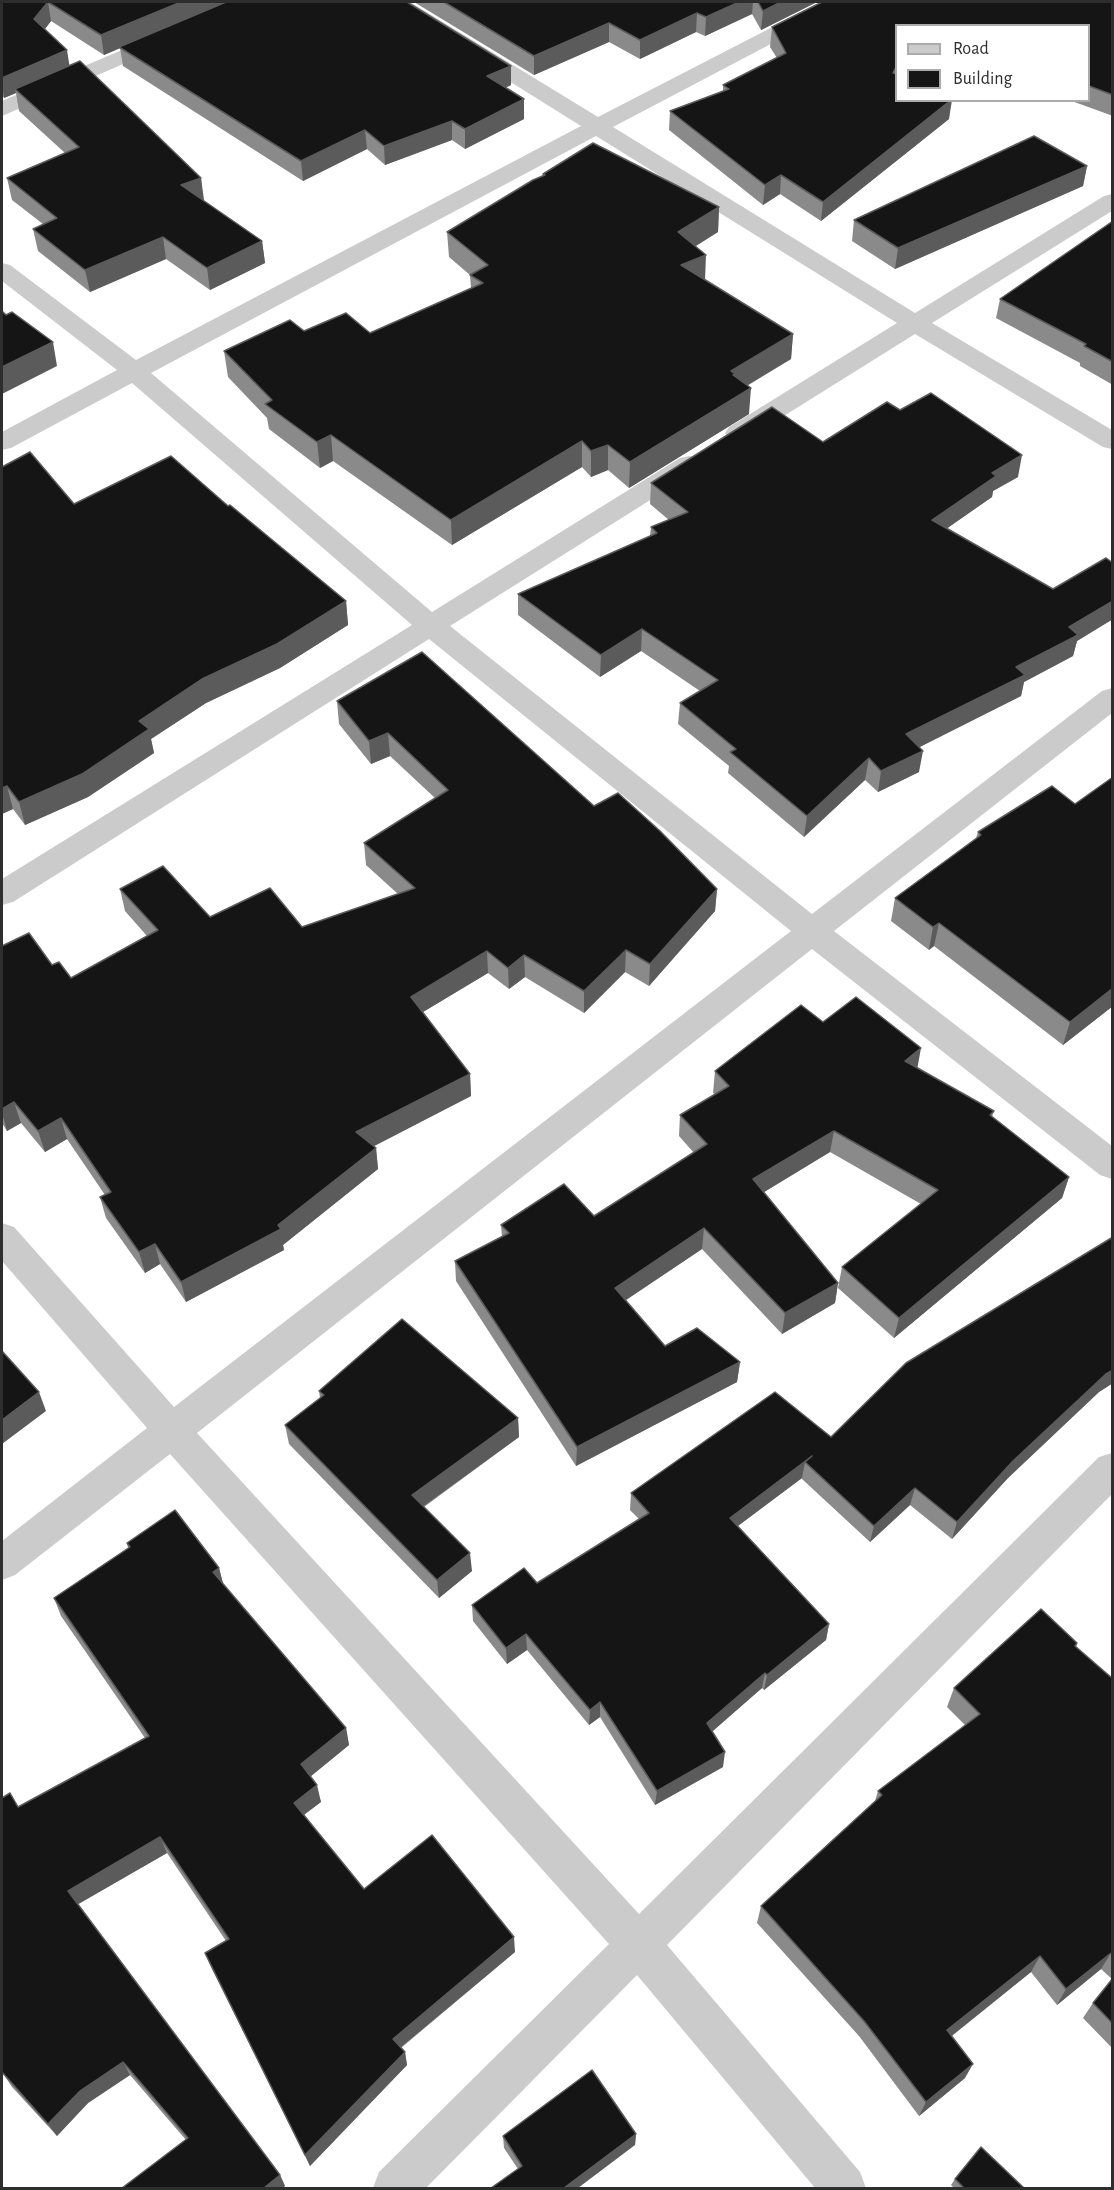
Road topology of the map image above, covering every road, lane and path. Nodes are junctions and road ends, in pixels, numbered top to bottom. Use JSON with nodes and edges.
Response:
{"nodes":[{"id":1,"x":396,"y":2,"type":"edge"},
{"id":2,"x":836,"y":2,"type":"edge"},
{"id":3,"x":185,"y":30,"type":"edge"},
{"id":4,"x":2,"y":109,"type":"edge"},
{"id":5,"x":596,"y":126,"type":"junction"},
{"id":6,"x":1113,"y":201,"type":"edge"},
{"id":7,"x":2,"y":270,"type":"edge"},
{"id":8,"x":914,"y":323,"type":"junction"},
{"id":9,"x":135,"y":372,"type":"junction"},
{"id":10,"x":1113,"y":441,"type":"edge"},
{"id":11,"x":2,"y":442,"type":"edge"},
{"id":12,"x":430,"y":626,"type":"junction"},
{"id":13,"x":1113,"y":698,"type":"edge"},
{"id":14,"x":2,"y":894,"type":"edge"},
{"id":15,"x":813,"y":932,"type":"junction"},
{"id":16,"x":1113,"y":1165,"type":"edge"},
{"id":17,"x":2,"y":1237,"type":"edge"},
{"id":18,"x":172,"y":1431,"type":"junction"},
{"id":19,"x":1113,"y":1469,"type":"edge"},
{"id":20,"x":2,"y":1563,"type":"edge"},
{"id":21,"x":639,"y":1945,"type":"junction"},
{"id":22,"x":395,"y":2188,"type":"edge"},
{"id":23,"x":844,"y":2188,"type":"edge"}],
"edges":[{"from":1,"to":5,"type":"street"},
{"from":2,"to":5,"type":"street"},
{"from":3,"to":4,"type":"street"},
{"from":5,"to":8,"type":"street"},
{"from":5,"to":9,"type":"street"},
{"from":6,"to":8,"type":"street"},
{"from":7,"to":9,"type":"street"},
{"from":8,"to":10,"type":"street"},
{"from":8,"to":12,"type":"street"},
{"from":9,"to":11,"type":"street"},
{"from":9,"to":12,"type":"street"},
{"from":12,"to":14,"type":"street"},
{"from":12,"to":15,"type":"street"},
{"from":13,"to":15,"type":"street"},
{"from":15,"to":16,"type":"street"},
{"from":15,"to":18,"type":"street"},
{"from":17,"to":18,"type":"street"},
{"from":18,"to":20,"type":"street"},
{"from":18,"to":21,"type":"street"},
{"from":19,"to":21,"type":"street"},
{"from":21,"to":22,"type":"street"},
{"from":21,"to":23,"type":"street"}]}
